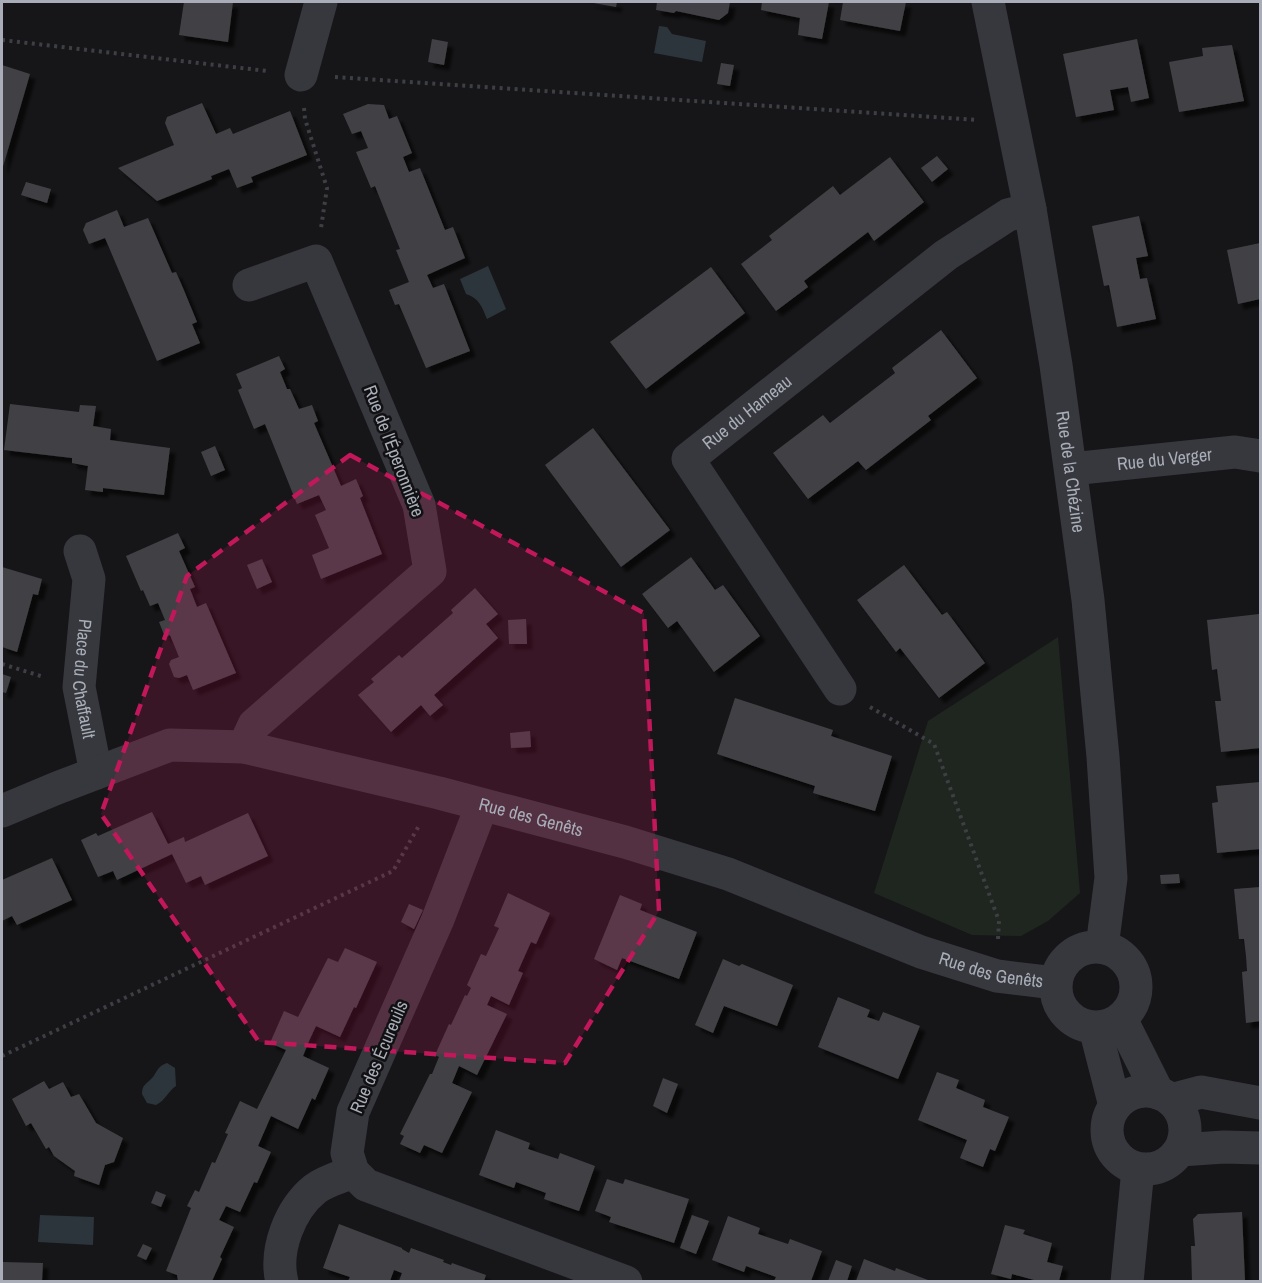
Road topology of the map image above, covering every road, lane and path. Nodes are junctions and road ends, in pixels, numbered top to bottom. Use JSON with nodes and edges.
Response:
{"nodes":[{"id":1,"x":321,"y":2,"type":"edge"},
{"id":2,"x":988,"y":2,"type":"edge"},
{"id":3,"x":2,"y":40,"type":"edge"},
{"id":4,"x":301,"y":75,"type":"junction"},
{"id":5,"x":1013,"y":122,"type":"junction"},
{"id":6,"x":1030,"y":209,"type":"junction"},
{"id":7,"x":316,"y":261,"type":"junction"},
{"id":8,"x":249,"y":285,"type":"dead end"},
{"id":9,"x":1260,"y":456,"type":"edge"},
{"id":10,"x":1071,"y":469,"type":"junction"},
{"id":11,"x":80,"y":551,"type":"dead end"},
{"id":12,"x":2,"y":664,"type":"edge"},
{"id":13,"x":79,"y":687,"type":"junction"},
{"id":14,"x":840,"y":689,"type":"joint"},
{"id":15,"x":244,"y":747,"type":"junction"},
{"id":16,"x":96,"y":773,"type":"junction"},
{"id":17,"x":439,"y":793,"type":"junction"},
{"id":18,"x":482,"y":805,"type":"junction"},
{"id":19,"x":2,"y":811,"type":"edge"},
{"id":20,"x":1102,"y":947,"type":"junction"},
{"id":21,"x":997,"y":976,"type":"junction"},
{"id":22,"x":1055,"y":983,"type":"junction"},
{"id":23,"x":1108,"y":1023,"type":"junction"},
{"id":24,"x":2,"y":1056,"type":"edge"},
{"id":25,"x":1165,"y":1097,"type":"junction"},
{"id":26,"x":1260,"y":1103,"type":"edge"},
{"id":27,"x":1115,"y":1106,"type":"junction"},
{"id":28,"x":1260,"y":1148,"type":"edge"},
{"id":29,"x":1180,"y":1150,"type":"junction"},
{"id":30,"x":1138,"y":1169,"type":"junction"},
{"id":31,"x":353,"y":1172,"type":"junction"},
{"id":32,"x":282,"y":1281,"type":"edge"},
{"id":33,"x":626,"y":1281,"type":"edge"},
{"id":34,"x":1127,"y":1281,"type":"edge"}],
"edges":[{"from":1,"to":4,"type":"street"},
{"from":2,"to":5,"type":"street","name":"Rue de la Chézine"},
{"from":3,"to":4,"type":"path"},
{"from":4,"to":5,"type":"path"},
{"from":4,"to":7,"type":"path"},
{"from":5,"to":6,"type":"street","name":"Rue de la Chézine"},
{"from":6,"to":10,"type":"street","name":"Rue de la Chézine"},
{"from":6,"to":14,"type":"street","name":"Rue du Hameau"},
{"from":7,"to":8,"type":"street"},
{"from":7,"to":15,"type":"street","name":"Rue de l'Éperonnière"},
{"from":9,"to":10,"type":"street","name":"Rue du Verger"},
{"from":10,"to":20,"type":"street","name":"Rue de la Chézine"},
{"from":11,"to":13,"type":"street","name":"Place du Chaffault"},
{"from":12,"to":13,"type":"path"},
{"from":13,"to":16,"type":"street","name":"Place du Chaffault"},
{"from":14,"to":21,"type":"path"},
{"from":15,"to":16,"type":"street","name":"Rue des Genêts"},
{"from":15,"to":17,"type":"street","name":"Rue des Genêts"},
{"from":16,"to":19,"type":"street","name":"Rue des Genêts"},
{"from":17,"to":18,"type":"street","name":"Rue des Genêts"},
{"from":17,"to":24,"type":"path"},
{"from":18,"to":21,"type":"street","name":"Rue des Genêts"},
{"from":18,"to":31,"type":"street","name":"Rue des Écureuils"},
{"from":20,"to":22,"type":"street"},
{"from":20,"to":23,"type":"street"},
{"from":21,"to":22,"type":"street","name":"Rue des Genêts"},
{"from":22,"to":23,"type":"street"},
{"from":23,"to":25,"type":"street"},
{"from":23,"to":27,"type":"street"},
{"from":25,"to":26,"type":"street"},
{"from":25,"to":27,"type":"street"},
{"from":25,"to":29,"type":"street"},
{"from":27,"to":30,"type":"street"},
{"from":28,"to":29,"type":"street"},
{"from":29,"to":30,"type":"street"},
{"from":30,"to":34,"type":"street"},
{"from":31,"to":32,"type":"street"},
{"from":31,"to":33,"type":"street"}]}
